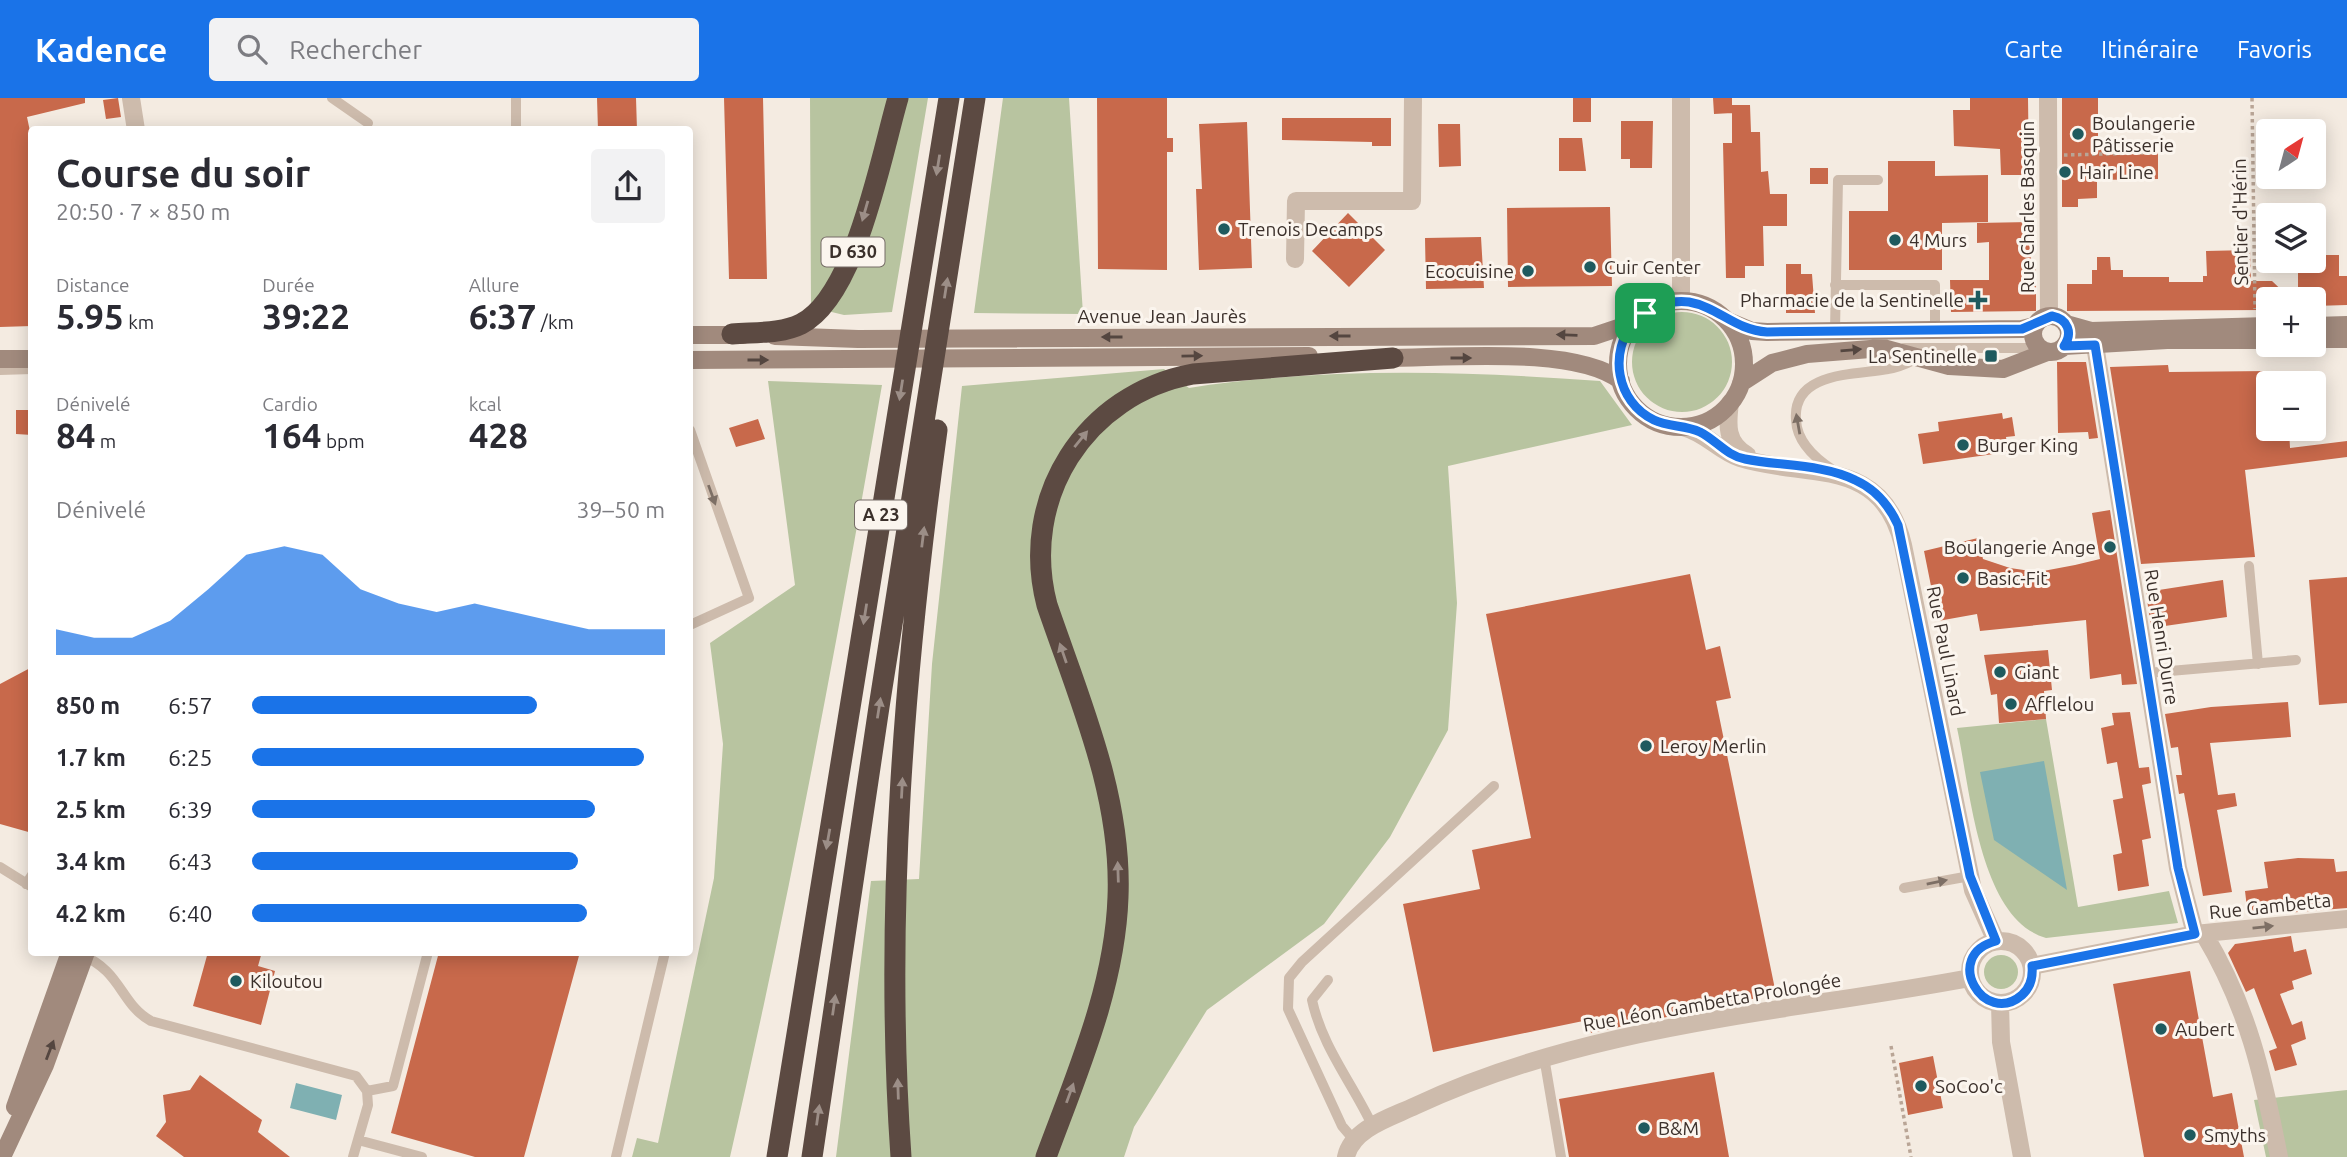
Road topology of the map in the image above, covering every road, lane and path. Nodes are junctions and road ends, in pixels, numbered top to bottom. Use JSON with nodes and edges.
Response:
{"nodes":[{"id":1,"x":131,"y":98,"type":"edge"},
{"id":2,"x":332,"y":98,"type":"edge"},
{"id":3,"x":516,"y":98,"type":"edge"},
{"id":4,"x":898,"y":98,"type":"edge"},
{"id":5,"x":949,"y":98,"type":"edge"},
{"id":6,"x":975,"y":98,"type":"edge"},
{"id":7,"x":1413,"y":98,"type":"edge"},
{"id":8,"x":1681,"y":98,"type":"edge"},
{"id":9,"x":2048,"y":98,"type":"edge"},
{"id":10,"x":2252,"y":98,"type":"edge"},
{"id":11,"x":369,"y":123,"type":"dead end"},
{"id":12,"x":135,"y":126,"type":"edge"},
{"id":13,"x":516,"y":126,"type":"edge"},
{"id":14,"x":2143,"y":153,"type":"dead end"},
{"id":15,"x":2048,"y":156,"type":"junction"},
{"id":16,"x":1878,"y":180,"type":"dead end"},
{"id":17,"x":1295,"y":259,"type":"dead end"},
{"id":18,"x":1835,"y":285,"type":"junction"},
{"id":19,"x":2260,"y":287,"type":"edge"},
{"id":20,"x":1681,"y":301,"type":"junction"},
{"id":21,"x":1727,"y":321,"type":"junction"},
{"id":22,"x":2041,"y":321,"type":"junction"},
{"id":23,"x":1633,"y":323,"type":"junction"},
{"id":24,"x":2066,"y":324,"type":"junction"},
{"id":25,"x":2347,"y":325,"type":"edge"},
{"id":26,"x":2256,"y":326,"type":"edge"},
{"id":27,"x":2326,"y":326,"type":"edge"},
{"id":28,"x":1835,"y":330,"type":"junction"},
{"id":29,"x":1935,"y":330,"type":"junction"},
{"id":30,"x":732,"y":334,"type":"junction"},
{"id":31,"x":693,"y":335,"type":"edge"},
{"id":32,"x":2326,"y":339,"type":"edge"},
{"id":33,"x":2347,"y":339,"type":"edge"},
{"id":34,"x":2256,"y":340,"type":"edge"},
{"id":35,"x":2095,"y":345,"type":"junction"},
{"id":36,"x":0,"y":347,"type":"edge"},
{"id":37,"x":28,"y":347,"type":"edge"},
{"id":38,"x":1889,"y":349,"type":"junction"},
{"id":39,"x":2050,"y":349,"type":"junction"},
{"id":40,"x":935,"y":355,"type":"junction"},
{"id":41,"x":1393,"y":358,"type":"junction"},
{"id":42,"x":1919,"y":358,"type":"junction"},
{"id":43,"x":0,"y":359,"type":"edge"},
{"id":44,"x":28,"y":359,"type":"edge"},
{"id":45,"x":693,"y":360,"type":"edge"},
{"id":46,"x":28,"y":369,"type":"edge"},
{"id":47,"x":0,"y":370,"type":"edge"},
{"id":48,"x":1621,"y":381,"type":"junction"},
{"id":49,"x":1741,"y":383,"type":"junction"},
{"id":50,"x":1730,"y":403,"type":"junction"},
{"id":51,"x":1684,"y":427,"type":"junction"},
{"id":52,"x":693,"y":439,"type":"edge"},
{"id":53,"x":1759,"y":461,"type":"junction"},
{"id":54,"x":1840,"y":474,"type":"junction"},
{"id":55,"x":2249,"y":566,"type":"dead end"},
{"id":56,"x":693,"y":624,"type":"edge"},
{"id":57,"x":2296,"y":660,"type":"dead end"},
{"id":58,"x":2258,"y":664,"type":"junction"},
{"id":59,"x":2147,"y":673,"type":"junction"},
{"id":60,"x":1494,"y":786,"type":"dead end"},
{"id":61,"x":0,"y":867,"type":"edge"},
{"id":62,"x":1970,"y":876,"type":"junction"},
{"id":63,"x":28,"y":881,"type":"edge"},
{"id":64,"x":1904,"y":888,"type":"dead end"},
{"id":65,"x":2347,"y":919,"type":"edge"},
{"id":66,"x":2199,"y":934,"type":"junction"},
{"id":67,"x":1996,"y":941,"type":"junction"},
{"id":68,"x":78,"y":956,"type":"edge"},
{"id":69,"x":84,"y":956,"type":"edge"},
{"id":70,"x":427,"y":956,"type":"edge"},
{"id":71,"x":664,"y":956,"type":"edge"},
{"id":72,"x":2032,"y":966,"type":"junction"},
{"id":73,"x":1970,"y":978,"type":"junction"},
{"id":74,"x":1328,"y":980,"type":"dead end"},
{"id":75,"x":2000,"y":1003,"type":"junction"},
{"id":76,"x":1891,"y":1046,"type":"dead end"},
{"id":77,"x":793,"y":1054,"type":"junction"},
{"id":78,"x":1544,"y":1056,"type":"junction"},
{"id":79,"x":367,"y":1091,"type":"junction"},
{"id":80,"x":1373,"y":1127,"type":"junction"},
{"id":81,"x":358,"y":1140,"type":"junction"},
{"id":82,"x":1350,"y":1149,"type":"edge"},
{"id":83,"x":1,"y":1157,"type":"edge"},
{"id":84,"x":353,"y":1157,"type":"edge"},
{"id":85,"x":422,"y":1157,"type":"edge"},
{"id":86,"x":616,"y":1157,"type":"edge"},
{"id":87,"x":762,"y":1157,"type":"edge"},
{"id":88,"x":777,"y":1157,"type":"edge"},
{"id":89,"x":812,"y":1157,"type":"edge"},
{"id":90,"x":901,"y":1157,"type":"edge"},
{"id":91,"x":1046,"y":1157,"type":"edge"},
{"id":92,"x":1561,"y":1157,"type":"edge"},
{"id":93,"x":1911,"y":1157,"type":"edge"},
{"id":94,"x":2022,"y":1157,"type":"edge"},
{"id":95,"x":2279,"y":1157,"type":"edge"}],
"edges":[{"from":1,"to":12,"type":"street"},
{"from":2,"to":11,"type":"lane"},
{"from":3,"to":13,"type":"lane"},
{"from":4,"to":30,"type":"highway","number":"D 630","one_way":true},
{"from":5,"to":77,"type":"highway","number":"A 23","one_way":true},
{"from":40,"to":6,"type":"highway","number":"A 23","one_way":true},
{"from":7,"to":17,"type":"street"},
{"from":8,"to":20,"type":"street"},
{"from":9,"to":15,"type":"street","name":"Rue Charles Basquin"},
{"from":10,"to":19,"type":"path","name":"Sentier d'Hérin"},
{"from":14,"to":15,"type":"path"},
{"from":15,"to":22,"type":"street","name":"Rue Charles Basquin"},
{"from":16,"to":18,"type":"lane"},
{"from":18,"to":28,"type":"lane"},
{"from":18,"to":29,"type":"lane"},
{"from":20,"to":21,"type":"main road"},
{"from":20,"to":23,"type":"main road"},
{"from":21,"to":28,"type":"main road"},
{"from":21,"to":49,"type":"main road"},
{"from":22,"to":24,"type":"main road"},
{"from":22,"to":29,"type":"main road"},
{"from":22,"to":39,"type":"main road"},
{"from":23,"to":30,"type":"main road","name":"Avenue Jean Jaurès","number":"D 630","one_way":true},
{"from":23,"to":48,"type":"main road"},
{"from":24,"to":26,"type":"main road"},
{"from":24,"to":39,"type":"main road"},
{"from":25,"to":27,"type":"main road"},
{"from":28,"to":29,"type":"main road"},
{"from":30,"to":31,"type":"main road","name":"Avenue Jean Jaurès","number":"D 630"},
{"from":32,"to":33,"type":"main road"},
{"from":34,"to":35,"type":"main road"},
{"from":35,"to":39,"type":"main road"},
{"from":35,"to":59,"type":"street","name":"Rue Henri Durre"},
{"from":36,"to":37,"type":"main road"},
{"from":38,"to":39,"type":"lane"},
{"from":38,"to":42,"type":"main road"},
{"from":49,"to":38,"type":"main road","one_way":true},
{"from":39,"to":42,"type":"main road"},
{"from":89,"to":40,"type":"highway","number":"A 23","one_way":true},
{"from":90,"to":40,"type":"highway","one_way":true},
{"from":45,"to":41,"type":"main road","name":"Avenue Jean Jaurès","one_way":true},
{"from":41,"to":48,"type":"main road","name":"Avenue Jean Jaurès","one_way":true},
{"from":91,"to":41,"type":"highway","one_way":true},
{"from":54,"to":42,"type":"lane","one_way":true},
{"from":43,"to":44,"type":"main road"},
{"from":46,"to":47,"type":"lane"},
{"from":48,"to":51,"type":"main road"},
{"from":49,"to":50,"type":"main road"},
{"from":50,"to":51,"type":"main road"},
{"from":50,"to":53,"type":"street","name":"Rue Paul Linard"},
{"from":51,"to":53,"type":"street","name":"Rue Paul Linard"},
{"from":52,"to":56,"type":"lane","one_way":true},
{"from":53,"to":54,"type":"street","name":"Rue Paul Linard"},
{"from":54,"to":62,"type":"street","name":"Rue Paul Linard"},
{"from":55,"to":58,"type":"lane"},
{"from":57,"to":58,"type":"lane"},
{"from":58,"to":59,"type":"lane"},
{"from":59,"to":66,"type":"street","name":"Rue Henri Durre"},
{"from":60,"to":82,"type":"lane"},
{"from":61,"to":63,"type":"lane"},
{"from":64,"to":62,"type":"lane","one_way":true},
{"from":62,"to":67,"type":"street","name":"Rue Paul Linard"},
{"from":66,"to":65,"type":"street","name":"Rue Gambetta","one_way":true},
{"from":66,"to":72,"type":"street","name":"Rue Gambetta"},
{"from":66,"to":95,"type":"street","name":"Rue Henri Durre"},
{"from":67,"to":72,"type":"street"},
{"from":67,"to":73,"type":"street"},
{"from":68,"to":83,"type":"main road"},
{"from":69,"to":79,"type":"lane"},
{"from":70,"to":79,"type":"lane"},
{"from":71,"to":86,"type":"lane"},
{"from":72,"to":75,"type":"street"},
{"from":73,"to":75,"type":"street"},
{"from":73,"to":78,"type":"street","name":"Rue Léon Gambetta Prolongée"},
{"from":74,"to":80,"type":"lane"},
{"from":75,"to":94,"type":"street"},
{"from":76,"to":93,"type":"path"},
{"from":77,"to":87,"type":"highway"},
{"from":77,"to":88,"type":"highway","number":"A 23"},
{"from":78,"to":80,"type":"street","name":"Rue Léon Gambetta Prolongée"},
{"from":78,"to":92,"type":"lane"},
{"from":79,"to":81,"type":"lane"},
{"from":80,"to":82,"type":"street","name":"Rue Léon Gambetta Prolongée"},
{"from":81,"to":84,"type":"lane"},
{"from":81,"to":85,"type":"lane"}]}
